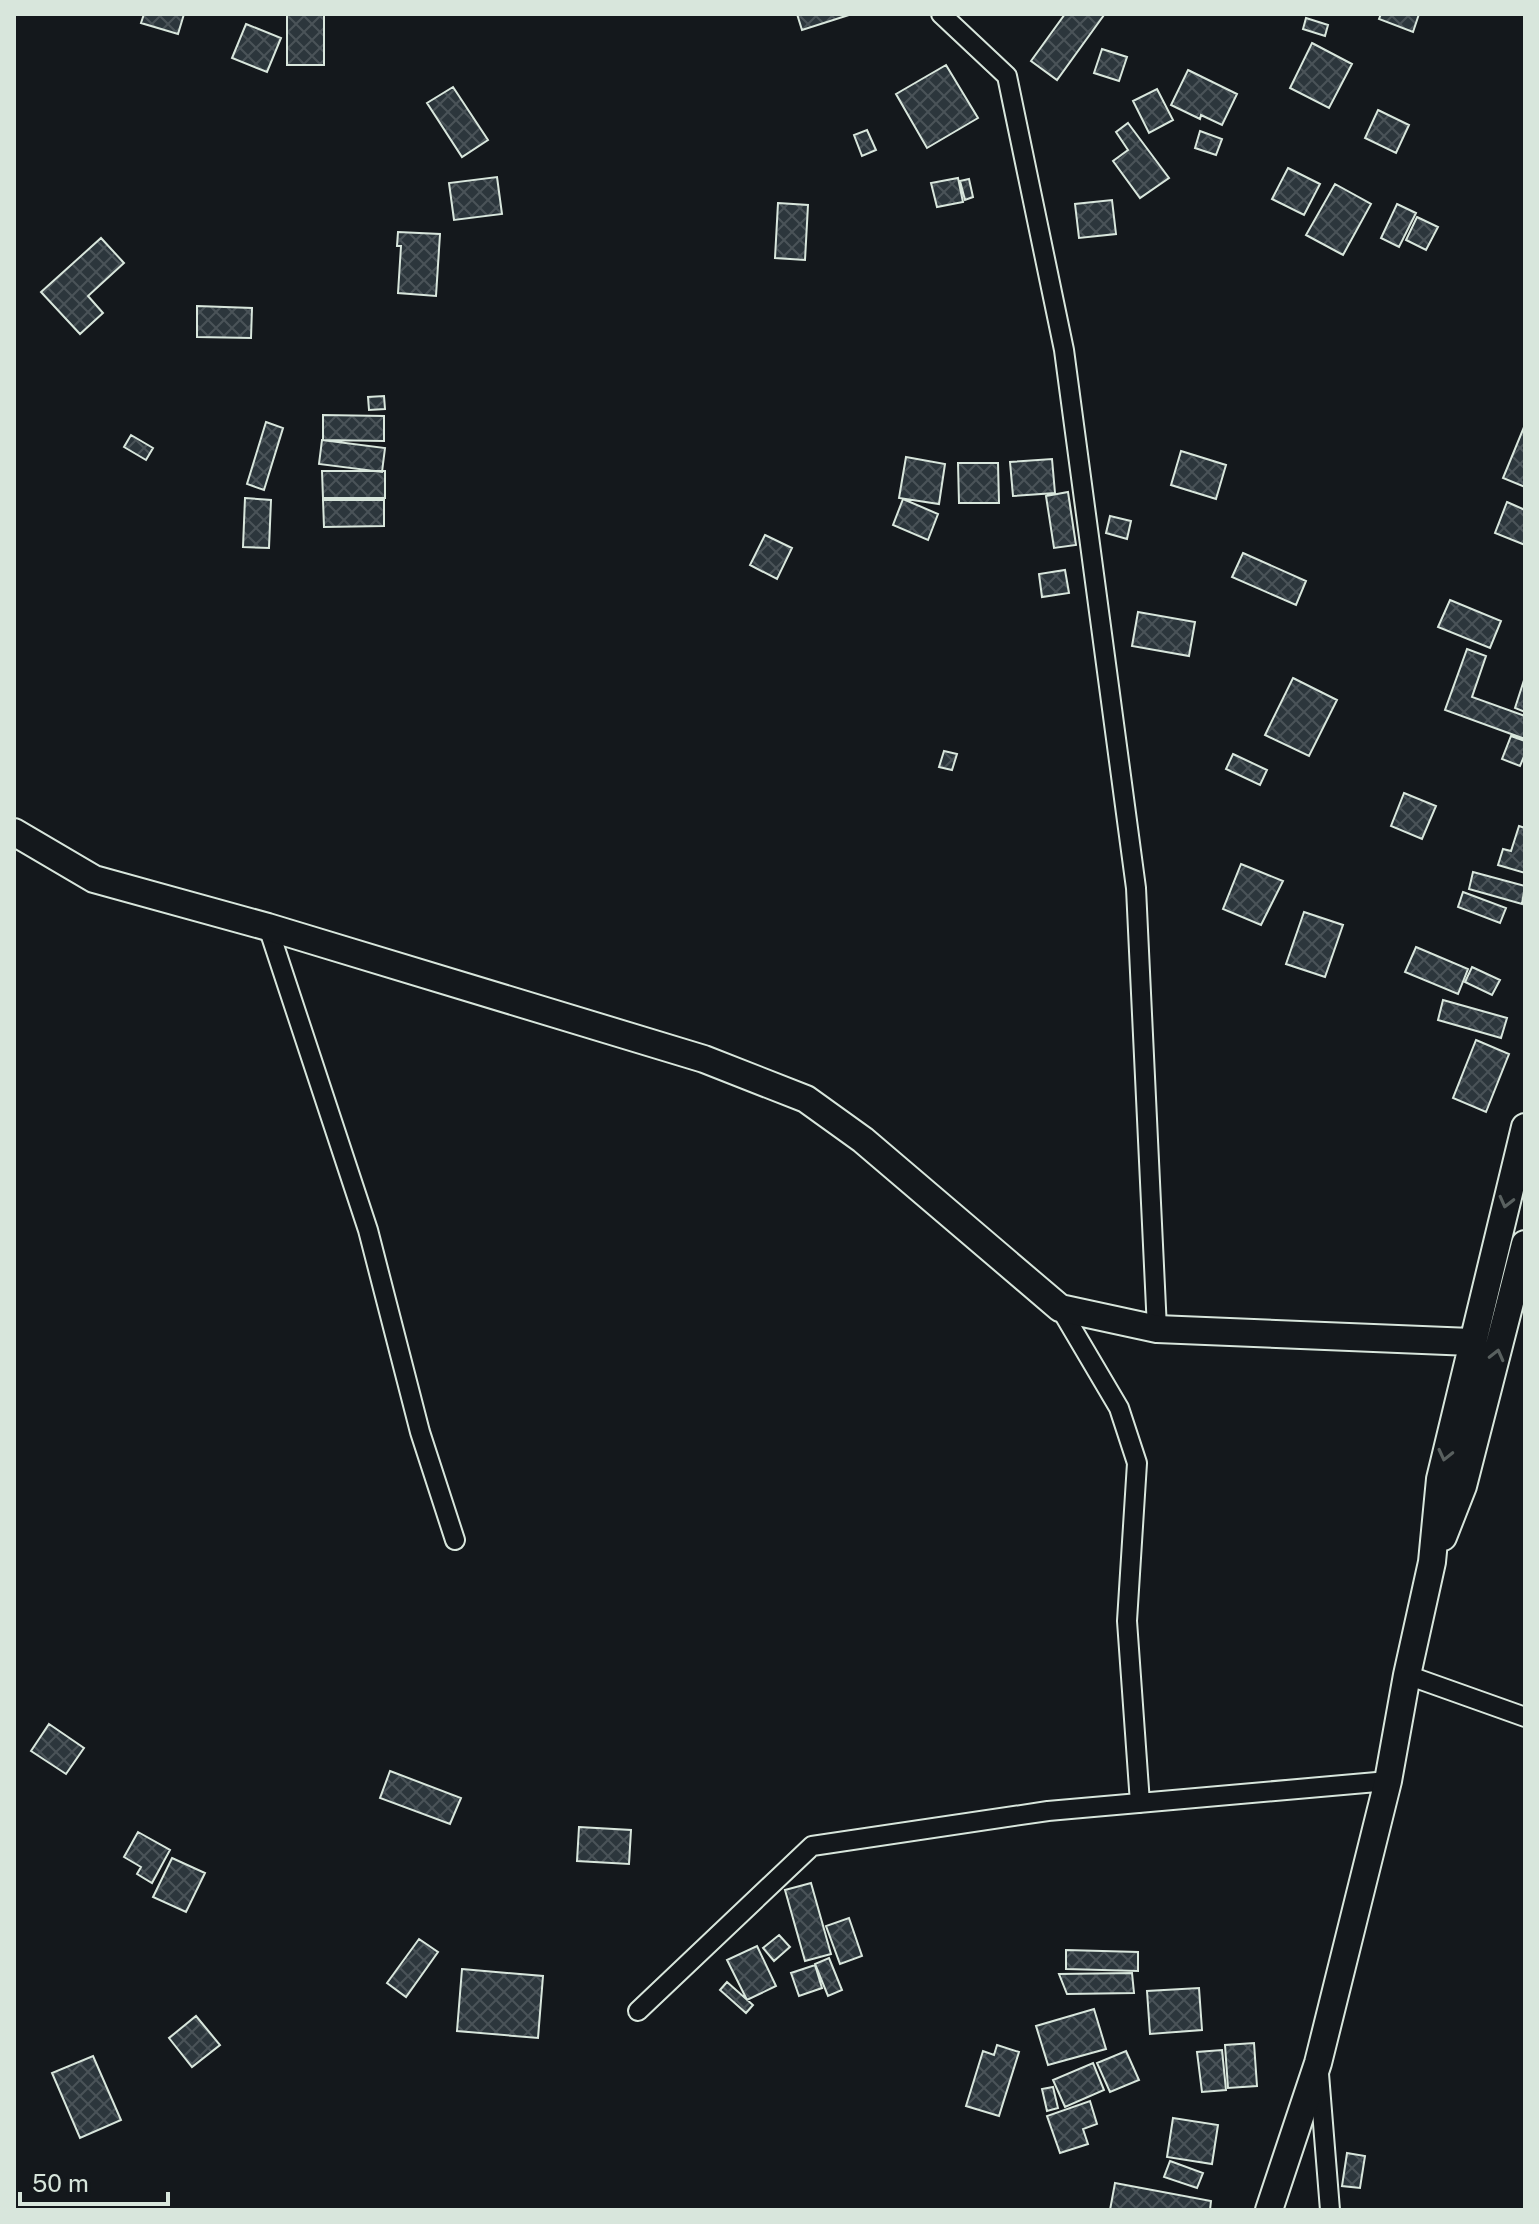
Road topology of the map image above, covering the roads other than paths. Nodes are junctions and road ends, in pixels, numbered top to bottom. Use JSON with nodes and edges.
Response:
{"nodes":[{"id":1,"x":941,"y":14,"type":"edge"},
{"id":2,"x":14,"y":832,"type":"edge"},
{"id":3,"x":268,"y":927,"type":"junction"},
{"id":4,"x":1525,"y":1127,"type":"edge"},
{"id":5,"x":1525,"y":1244,"type":"edge"},
{"id":6,"x":1521,"y":1275,"type":"edge"},
{"id":7,"x":1060,"y":1308,"type":"junction"},
{"id":8,"x":1157,"y":1329,"type":"junction"},
{"id":9,"x":1471,"y":1342,"type":"junction"},
{"id":10,"x":455,"y":1540,"type":"dead end"},
{"id":11,"x":1432,"y":1562,"type":"junction"},
{"id":12,"x":1407,"y":1675,"type":"junction"},
{"id":13,"x":1525,"y":1717,"type":"edge"},
{"id":14,"x":1388,"y":1781,"type":"junction"},
{"id":15,"x":1140,"y":1803,"type":"junction"},
{"id":16,"x":638,"y":2011,"type":"dead end"},
{"id":17,"x":1318,"y":2063,"type":"junction"},
{"id":18,"x":1269,"y":2210,"type":"edge"},
{"id":19,"x":1330,"y":2210,"type":"edge"}],
"edges":[{"from":1,"to":8,"type":"street"},
{"from":2,"to":3,"type":"street"},
{"from":3,"to":7,"type":"street"},
{"from":3,"to":10,"type":"street"},
{"from":4,"to":9,"type":"street","one_way":true},
{"from":5,"to":6,"type":"street"},
{"from":11,"to":6,"type":"street","one_way":true},
{"from":7,"to":8,"type":"street"},
{"from":7,"to":15,"type":"street"},
{"from":8,"to":9,"type":"street"},
{"from":9,"to":11,"type":"street","one_way":true},
{"from":11,"to":12,"type":"street"},
{"from":12,"to":13,"type":"street"},
{"from":12,"to":14,"type":"street"},
{"from":14,"to":15,"type":"street"},
{"from":14,"to":17,"type":"street"},
{"from":15,"to":16,"type":"street"},
{"from":17,"to":18,"type":"street"},
{"from":17,"to":19,"type":"street"}]}
